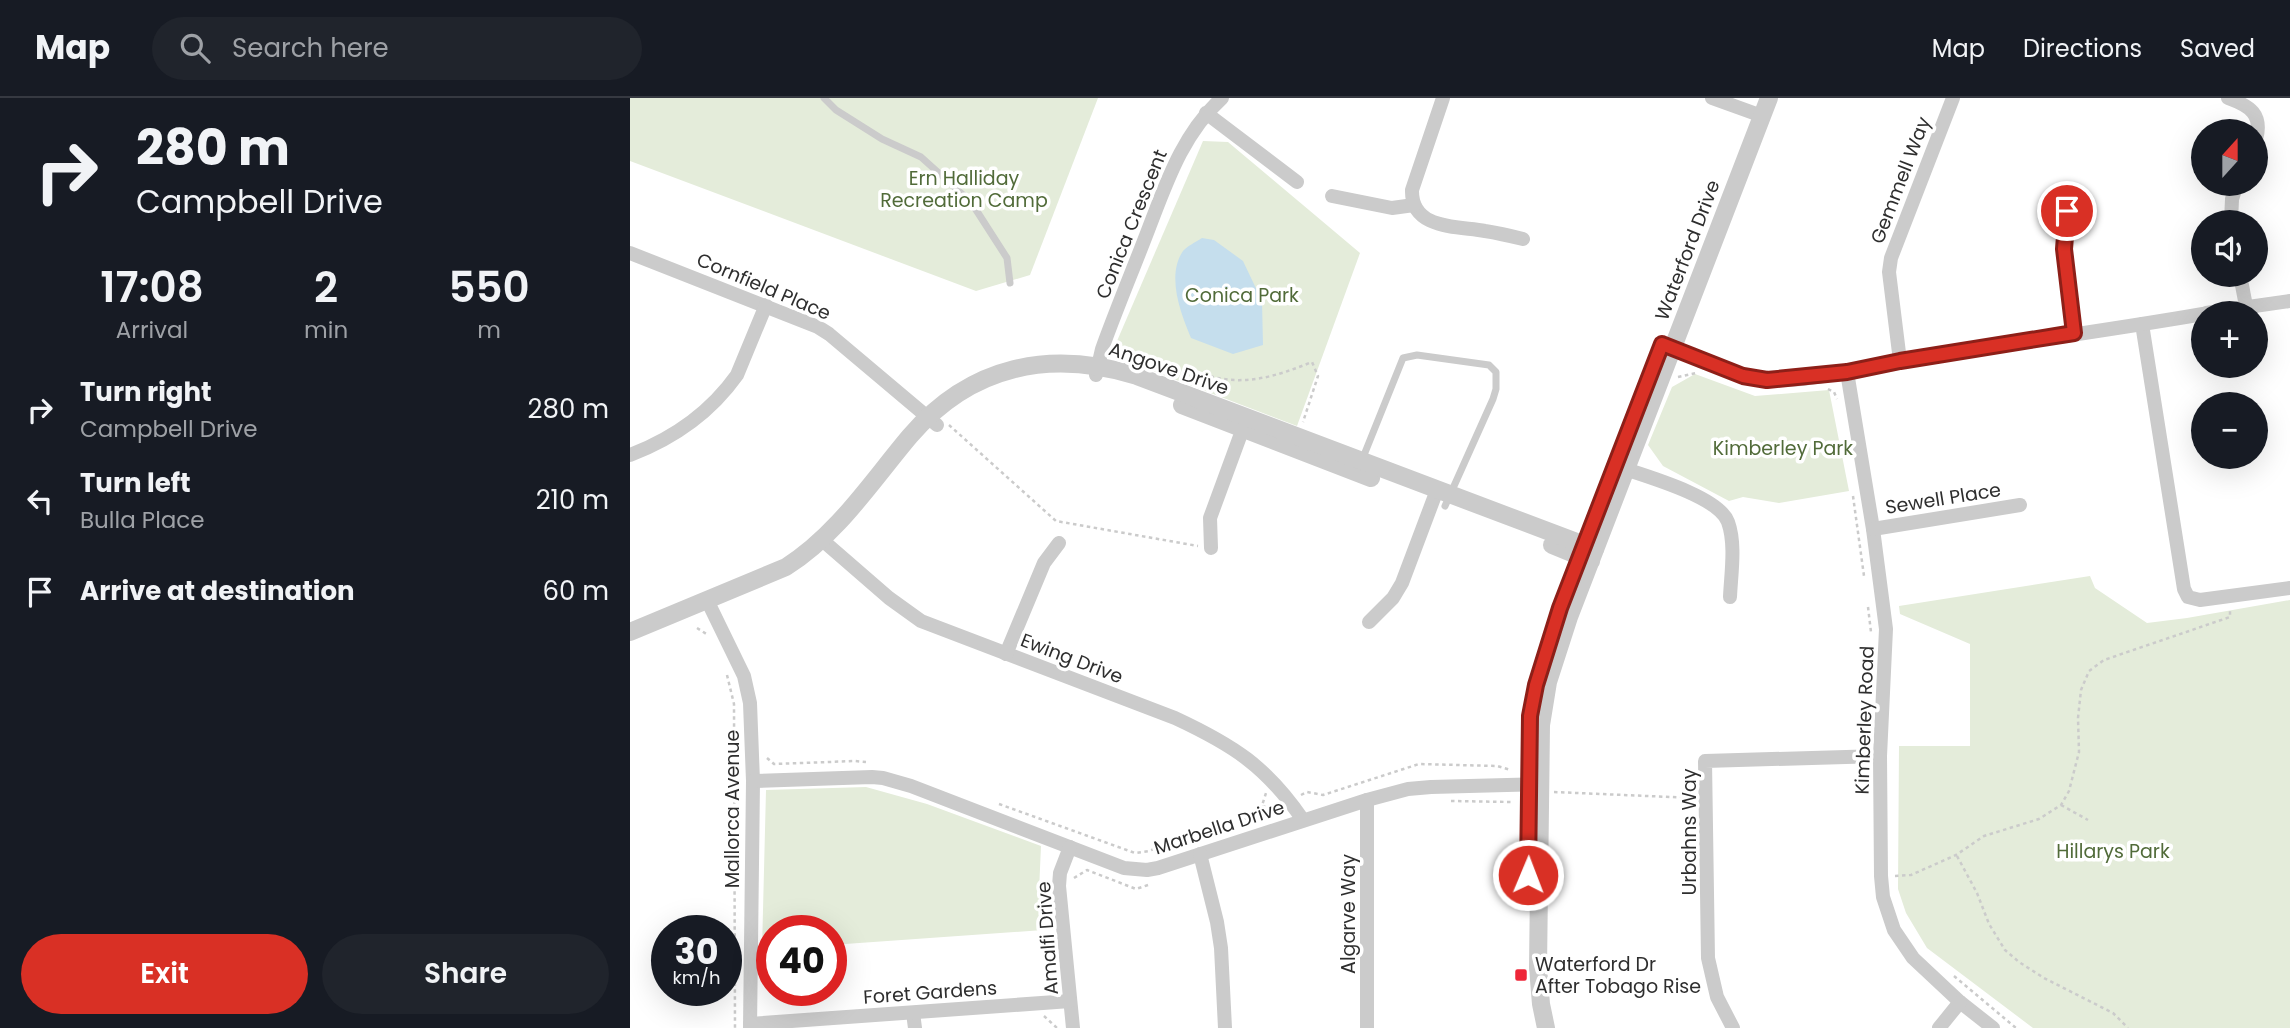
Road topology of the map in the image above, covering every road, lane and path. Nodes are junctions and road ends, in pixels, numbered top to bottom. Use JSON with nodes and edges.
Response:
{"nodes":[{"id":1,"x":824,"y":98,"type":"edge"},
{"id":2,"x":1222,"y":98,"type":"edge"},
{"id":3,"x":1443,"y":98,"type":"edge"},
{"id":4,"x":1712,"y":98,"type":"edge"},
{"id":5,"x":1769,"y":98,"type":"edge"},
{"id":6,"x":1953,"y":98,"type":"edge"},
{"id":7,"x":2228,"y":98,"type":"edge"},
{"id":8,"x":1757,"y":109,"type":"edge"},
{"id":9,"x":1206,"y":113,"type":"junction"},
{"id":10,"x":2257,"y":119,"type":"edge"},
{"id":11,"x":1297,"y":182,"type":"dead end"},
{"id":12,"x":1332,"y":197,"type":"dead end"},
{"id":13,"x":2070,"y":200,"type":"dead end"},
{"id":14,"x":1414,"y":205,"type":"junction"},
{"id":15,"x":1523,"y":239,"type":"dead end"},
{"id":16,"x":630,"y":254,"type":"edge"},
{"id":17,"x":1010,"y":283,"type":"dead end"},
{"id":18,"x":2290,"y":301,"type":"edge"},
{"id":19,"x":2268,"y":304,"type":"edge"},
{"id":20,"x":766,"y":306,"type":"junction"},
{"id":21,"x":2191,"y":315,"type":"edge"},
{"id":22,"x":2142,"y":324,"type":"junction"},
{"id":23,"x":2074,"y":333,"type":"junction"},
{"id":24,"x":1667,"y":346,"type":"junction"},
{"id":25,"x":1900,"y":361,"type":"junction"},
{"id":26,"x":1097,"y":370,"type":"junction"},
{"id":27,"x":1847,"y":372,"type":"junction"},
{"id":28,"x":936,"y":420,"type":"junction"},
{"id":29,"x":1244,"y":423,"type":"junction"},
{"id":30,"x":630,"y":455,"type":"edge"},
{"id":31,"x":1361,"y":461,"type":"junction"},
{"id":32,"x":1620,"y":468,"type":"junction"},
{"id":33,"x":1441,"y":498,"type":"junction"},
{"id":34,"x":2020,"y":505,"type":"dead end"},
{"id":35,"x":1873,"y":529,"type":"junction"},
{"id":36,"x":825,"y":543,"type":"junction"},
{"id":37,"x":1059,"y":543,"type":"dead end"},
{"id":38,"x":1211,"y":548,"type":"joint"},
{"id":39,"x":1587,"y":553,"type":"junction"},
{"id":40,"x":2290,"y":588,"type":"edge"},
{"id":41,"x":1730,"y":597,"type":"dead end"},
{"id":42,"x":2229,"y":597,"type":"junction"},
{"id":43,"x":709,"y":605,"type":"junction"},
{"id":44,"x":1369,"y":622,"type":"dead end"},
{"id":45,"x":697,"y":628,"type":"dead end"},
{"id":46,"x":630,"y":632,"type":"edge"},
{"id":47,"x":630,"y":644,"type":"edge"},
{"id":48,"x":713,"y":645,"type":"dead end"},
{"id":49,"x":1006,"y":654,"type":"junction"},
{"id":50,"x":723,"y":667,"type":"dead end"},
{"id":51,"x":734,"y":741,"type":"junction"},
{"id":52,"x":751,"y":741,"type":"junction"},
{"id":53,"x":1880,"y":756,"type":"junction"},
{"id":54,"x":867,"y":763,"type":"dead end"},
{"id":55,"x":1511,"y":770,"type":"dead end"},
{"id":56,"x":753,"y":781,"type":"junction"},
{"id":57,"x":1537,"y":787,"type":"junction"},
{"id":58,"x":1266,"y":794,"type":"dead end"},
{"id":59,"x":1706,"y":799,"type":"junction"},
{"id":60,"x":1290,"y":800,"type":"junction"},
{"id":61,"x":1367,"y":800,"type":"junction"},
{"id":62,"x":990,"y":801,"type":"dead end"},
{"id":63,"x":1446,"y":801,"type":"dead end"},
{"id":64,"x":1511,"y":802,"type":"dead end"},
{"id":65,"x":2061,"y":805,"type":"junction"},
{"id":66,"x":1262,"y":807,"type":"junction"},
{"id":67,"x":1303,"y":820,"type":"junction"},
{"id":68,"x":2088,"y":820,"type":"dead end"},
{"id":69,"x":1070,"y":847,"type":"junction"},
{"id":70,"x":1200,"y":854,"type":"junction"},
{"id":71,"x":1956,"y":855,"type":"junction"},
{"id":72,"x":1881,"y":876,"type":"junction"},
{"id":73,"x":1073,"y":878,"type":"dead end"},
{"id":74,"x":1159,"y":881,"type":"dead end"},
{"id":75,"x":1070,"y":1001,"type":"junction"},
{"id":76,"x":1960,"y":1002,"type":"junction"},
{"id":77,"x":914,"y":1021,"type":"edge"},
{"id":78,"x":750,"y":1026,"type":"edge"},
{"id":79,"x":735,"y":1028,"type":"edge"},
{"id":80,"x":1073,"y":1028,"type":"edge"},
{"id":81,"x":1225,"y":1028,"type":"edge"},
{"id":82,"x":1367,"y":1028,"type":"edge"},
{"id":83,"x":1534,"y":1028,"type":"edge"},
{"id":84,"x":1546,"y":1028,"type":"edge"},
{"id":85,"x":1733,"y":1028,"type":"edge"},
{"id":86,"x":1939,"y":1028,"type":"edge"},
{"id":87,"x":1993,"y":1028,"type":"edge"},
{"id":88,"x":2128,"y":1028,"type":"edge"}],
"edges":[{"from":1,"to":17,"type":"lane"},
{"from":2,"to":9,"type":"street","name":"Conica Crescent"},
{"from":3,"to":14,"type":"street"},
{"from":4,"to":8,"type":"street"},
{"from":5,"to":8,"type":"street","name":"Waterford Drive"},
{"from":6,"to":25,"type":"street","name":"Gemmell Way"},
{"from":7,"to":10,"type":"street"},
{"from":8,"to":24,"type":"street","name":"Waterford Drive"},
{"from":9,"to":11,"type":"street"},
{"from":9,"to":26,"type":"street","name":"Conica Crescent"},
{"from":12,"to":14,"type":"street"},
{"from":13,"to":23,"type":"street"},
{"from":14,"to":15,"type":"street"},
{"from":16,"to":20,"type":"street","name":"Cornfield Place"},
{"from":18,"to":19,"type":"street"},
{"from":20,"to":28,"type":"street","name":"Cornfield Place"},
{"from":20,"to":30,"type":"street"},
{"from":21,"to":22,"type":"street"},
{"from":22,"to":23,"type":"street"},
{"from":22,"to":42,"type":"street"},
{"from":23,"to":25,"type":"street"},
{"from":24,"to":27,"type":"street"},
{"from":24,"to":32,"type":"street","name":"Waterford Drive"},
{"from":25,"to":27,"type":"street"},
{"from":26,"to":28,"type":"street","name":"Angove Drive"},
{"from":26,"to":29,"type":"street","name":"Angove Drive"},
{"from":27,"to":35,"type":"street","name":"Kimberley Road"},
{"from":28,"to":36,"type":"street","name":"Angove Drive"},
{"from":28,"to":38,"type":"path"},
{"from":29,"to":31,"type":"street","name":"Angove Drive"},
{"from":29,"to":33,"type":"street","name":"Angove Drive"},
{"from":29,"to":38,"type":"street"},
{"from":31,"to":33,"type":"street","name":"Angove Drive"},
{"from":31,"to":33,"type":"lane"},
{"from":32,"to":39,"type":"street","name":"Waterford Drive"},
{"from":32,"to":41,"type":"street"},
{"from":33,"to":39,"type":"street","name":"Angove Drive"},
{"from":33,"to":44,"type":"street"},
{"from":34,"to":35,"type":"street","name":"Sewell Place"},
{"from":35,"to":53,"type":"street","name":"Kimberley Road"},
{"from":36,"to":43,"type":"street","name":"Angove Drive"},
{"from":36,"to":49,"type":"street","name":"Ewing Drive"},
{"from":37,"to":49,"type":"street"},
{"from":39,"to":57,"type":"street","name":"Waterford Drive"},
{"from":40,"to":42,"type":"street"},
{"from":42,"to":65,"type":"path"},
{"from":43,"to":46,"type":"street","name":"Angove Drive"},
{"from":43,"to":47,"type":"street","name":"Angove Drive"},
{"from":43,"to":52,"type":"street","name":"Mallorca Avenue"},
{"from":45,"to":48,"type":"path"},
{"from":49,"to":60,"type":"street","name":"Ewing Drive"},
{"from":50,"to":51,"type":"path"},
{"from":51,"to":52,"type":"path"},
{"from":51,"to":79,"type":"path"},
{"from":52,"to":54,"type":"path"},
{"from":52,"to":56,"type":"street","name":"Mallorca Avenue"},
{"from":53,"to":59,"type":"street","name":"Urbahns Way"},
{"from":53,"to":72,"type":"street","name":"Kimberley Road"},
{"from":55,"to":60,"type":"path"},
{"from":56,"to":69,"type":"street","name":"Marbella Drive"},
{"from":56,"to":78,"type":"street","name":"Mallorca Avenue"},
{"from":57,"to":59,"type":"path"},
{"from":57,"to":61,"type":"street","name":"Marbella Drive"},
{"from":57,"to":83,"type":"street","name":"Waterford Drive"},
{"from":57,"to":84,"type":"street","name":"Waterford Drive"},
{"from":58,"to":66,"type":"path"},
{"from":59,"to":85,"type":"street","name":"Urbahns Way"},
{"from":60,"to":66,"type":"path"},
{"from":60,"to":67,"type":"street","name":"Ewing Drive"},
{"from":61,"to":67,"type":"street","name":"Marbella Drive"},
{"from":61,"to":82,"type":"street","name":"Algarve Way"},
{"from":62,"to":66,"type":"path"},
{"from":63,"to":64,"type":"path"},
{"from":65,"to":68,"type":"path"},
{"from":65,"to":71,"type":"path"},
{"from":67,"to":70,"type":"street","name":"Marbella Drive"},
{"from":69,"to":70,"type":"street","name":"Marbella Drive"},
{"from":69,"to":75,"type":"street","name":"Amalfi Drive"},
{"from":70,"to":81,"type":"street"},
{"from":71,"to":72,"type":"path"},
{"from":71,"to":88,"type":"path"},
{"from":72,"to":76,"type":"street","name":"Kimberley Road"},
{"from":73,"to":74,"type":"path"},
{"from":75,"to":77,"type":"street","name":"Foret Gardens"},
{"from":75,"to":80,"type":"street","name":"Amalfi Drive"},
{"from":76,"to":86,"type":"street"},
{"from":76,"to":87,"type":"street","name":"Kimberley Road"},
{"from":77,"to":78,"type":"street","name":"Foret Gardens"}]}
